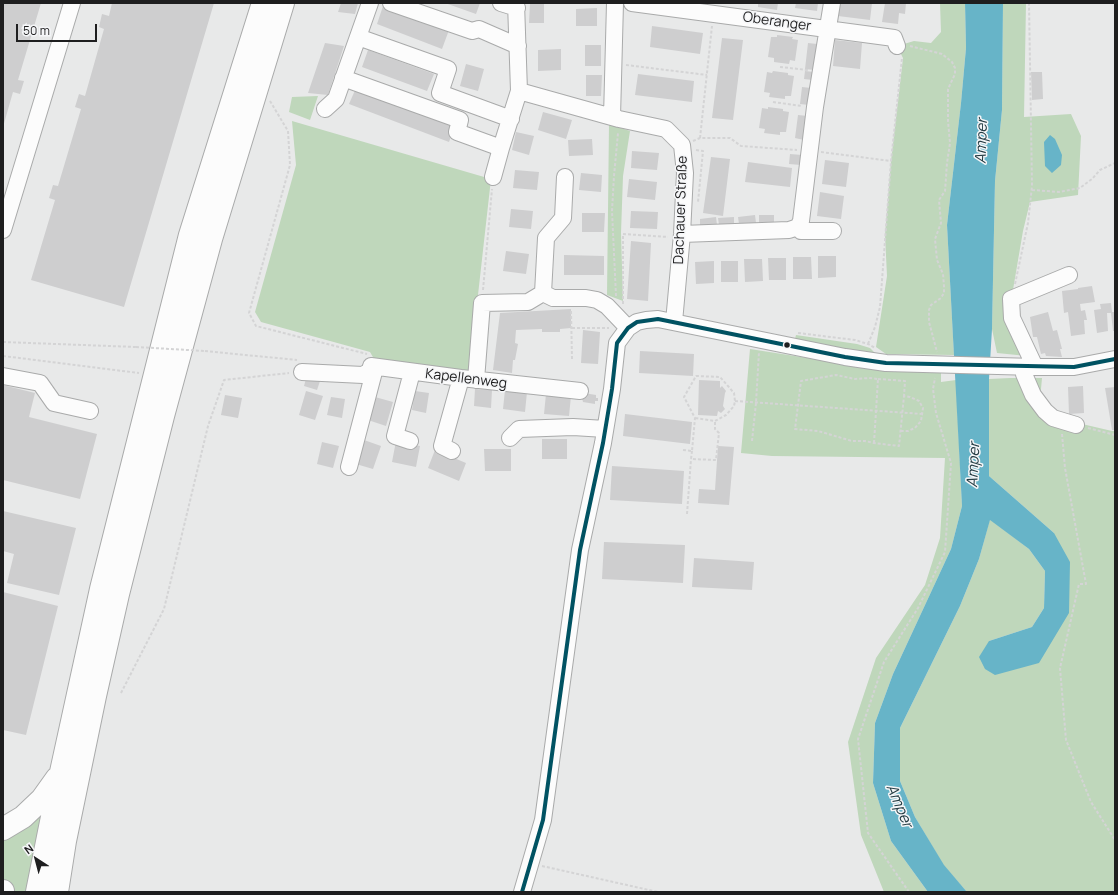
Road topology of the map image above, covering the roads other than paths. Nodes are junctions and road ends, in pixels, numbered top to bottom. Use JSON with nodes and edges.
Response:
{"nodes":[{"id":1,"x":72,"y":3,"type":"edge"},
{"id":2,"x":263,"y":3,"type":"edge"},
{"id":3,"x":283,"y":3,"type":"edge"},
{"id":4,"x":370,"y":3,"type":"edge"},
{"id":5,"x":391,"y":3,"type":"edge"},
{"id":6,"x":501,"y":3,"type":"edge"},
{"id":7,"x":615,"y":3,"type":"edge"},
{"id":8,"x":632,"y":3,"type":"edge"},
{"id":9,"x":832,"y":3,"type":"edge"},
{"id":10,"x":516,"y":6,"type":"edge"},
{"id":11,"x":827,"y":28,"type":"junction"},
{"id":12,"x":358,"y":37,"type":"junction"},
{"id":13,"x":518,"y":46,"type":"junction"},
{"id":14,"x":897,"y":46,"type":"road end"},
{"id":15,"x":343,"y":78,"type":"junction"},
{"id":16,"x":519,"y":91,"type":"junction"},
{"id":17,"x":325,"y":109,"type":"dead end"},
{"id":18,"x":616,"y":118,"type":"junction"},
{"id":19,"x":511,"y":119,"type":"junction"},
{"id":20,"x":501,"y":148,"type":"junction"},
{"id":21,"x":493,"y":177,"type":"road end"},
{"id":22,"x":565,"y":177,"type":"dead end"},
{"id":23,"x":798,"y":227,"type":"junction"},
{"id":24,"x":3,"y":230,"type":"edge"},
{"id":25,"x":833,"y":231,"type":"dead end"},
{"id":26,"x":682,"y":236,"type":"junction"},
{"id":27,"x":1069,"y":275,"type":"dead end"},
{"id":28,"x":543,"y":293,"type":"junction"},
{"id":29,"x":674,"y":322,"type":"junction"},
{"id":30,"x":628,"y":328,"type":"junction"},
{"id":31,"x":1115,"y":359,"type":"edge"},
{"id":32,"x":301,"y":366,"type":"road end"},
{"id":33,"x":373,"y":367,"type":"junction"},
{"id":34,"x":1029,"y":367,"type":"junction"},
{"id":35,"x":412,"y":372,"type":"junction"},
{"id":36,"x":3,"y":376,"type":"edge"},
{"id":37,"x":469,"y":379,"type":"junction"},
{"id":38,"x":580,"y":391,"type":"dead end"},
{"id":39,"x":90,"y":411,"type":"dead end"},
{"id":40,"x":1069,"y":423,"type":"road end"},
{"id":41,"x":605,"y":429,"type":"junction"},
{"id":42,"x":510,"y":438,"type":"dead end"},
{"id":43,"x":410,"y":441,"type":"dead end"},
{"id":44,"x":452,"y":451,"type":"dead end"},
{"id":45,"x":349,"y":467,"type":"dead end"},
{"id":46,"x":61,"y":772,"type":"junction"},
{"id":47,"x":3,"y":829,"type":"edge"},
{"id":48,"x":37,"y":892,"type":"edge"},
{"id":49,"x":57,"y":892,"type":"edge"},
{"id":50,"x":522,"y":892,"type":"edge"}],
"edges":[{"from":1,"to":24,"type":"street"},
{"from":2,"to":46,"type":"highway"},
{"from":3,"to":49,"type":"highway"},
{"from":4,"to":12,"type":"street"},
{"from":5,"to":13,"type":"street"},
{"from":6,"to":10,"type":"street"},
{"from":7,"to":18,"type":"street"},
{"from":8,"to":11,"type":"street","name":"Oberanger"},
{"from":9,"to":11,"type":"street","name":"Oberanger"},
{"from":10,"to":13,"type":"street"},
{"from":11,"to":14,"type":"street","name":"Oberanger"},
{"from":11,"to":23,"type":"street"},
{"from":12,"to":15,"type":"street"},
{"from":12,"to":19,"type":"street"},
{"from":13,"to":16,"type":"street"},
{"from":15,"to":17,"type":"street"},
{"from":15,"to":20,"type":"street"},
{"from":16,"to":18,"type":"street","name":"Dachauer Straße"},
{"from":16,"to":19,"type":"street"},
{"from":18,"to":26,"type":"street","name":"Dachauer Straße"},
{"from":19,"to":20,"type":"street"},
{"from":20,"to":21,"type":"street"},
{"from":22,"to":28,"type":"street"},
{"from":23,"to":25,"type":"street"},
{"from":23,"to":26,"type":"street"},
{"from":26,"to":29,"type":"street","name":"Dachauer Straße"},
{"from":27,"to":34,"type":"street"},
{"from":28,"to":30,"type":"street"},
{"from":28,"to":37,"type":"street"},
{"from":29,"to":30,"type":"street"},
{"from":29,"to":34,"type":"street"},
{"from":30,"to":41,"type":"street"},
{"from":31,"to":34,"type":"street"},
{"from":32,"to":33,"type":"street","name":"Kapellenweg"},
{"from":33,"to":35,"type":"street","name":"Kapellenweg"},
{"from":33,"to":45,"type":"street"},
{"from":34,"to":40,"type":"street"},
{"from":35,"to":37,"type":"street","name":"Kapellenweg"},
{"from":35,"to":43,"type":"street"},
{"from":36,"to":39,"type":"street"},
{"from":37,"to":38,"type":"street","name":"Kapellenweg"},
{"from":37,"to":44,"type":"street"},
{"from":41,"to":42,"type":"street"},
{"from":41,"to":50,"type":"street"},
{"from":46,"to":47,"type":"highway"},
{"from":46,"to":48,"type":"highway"}]}
